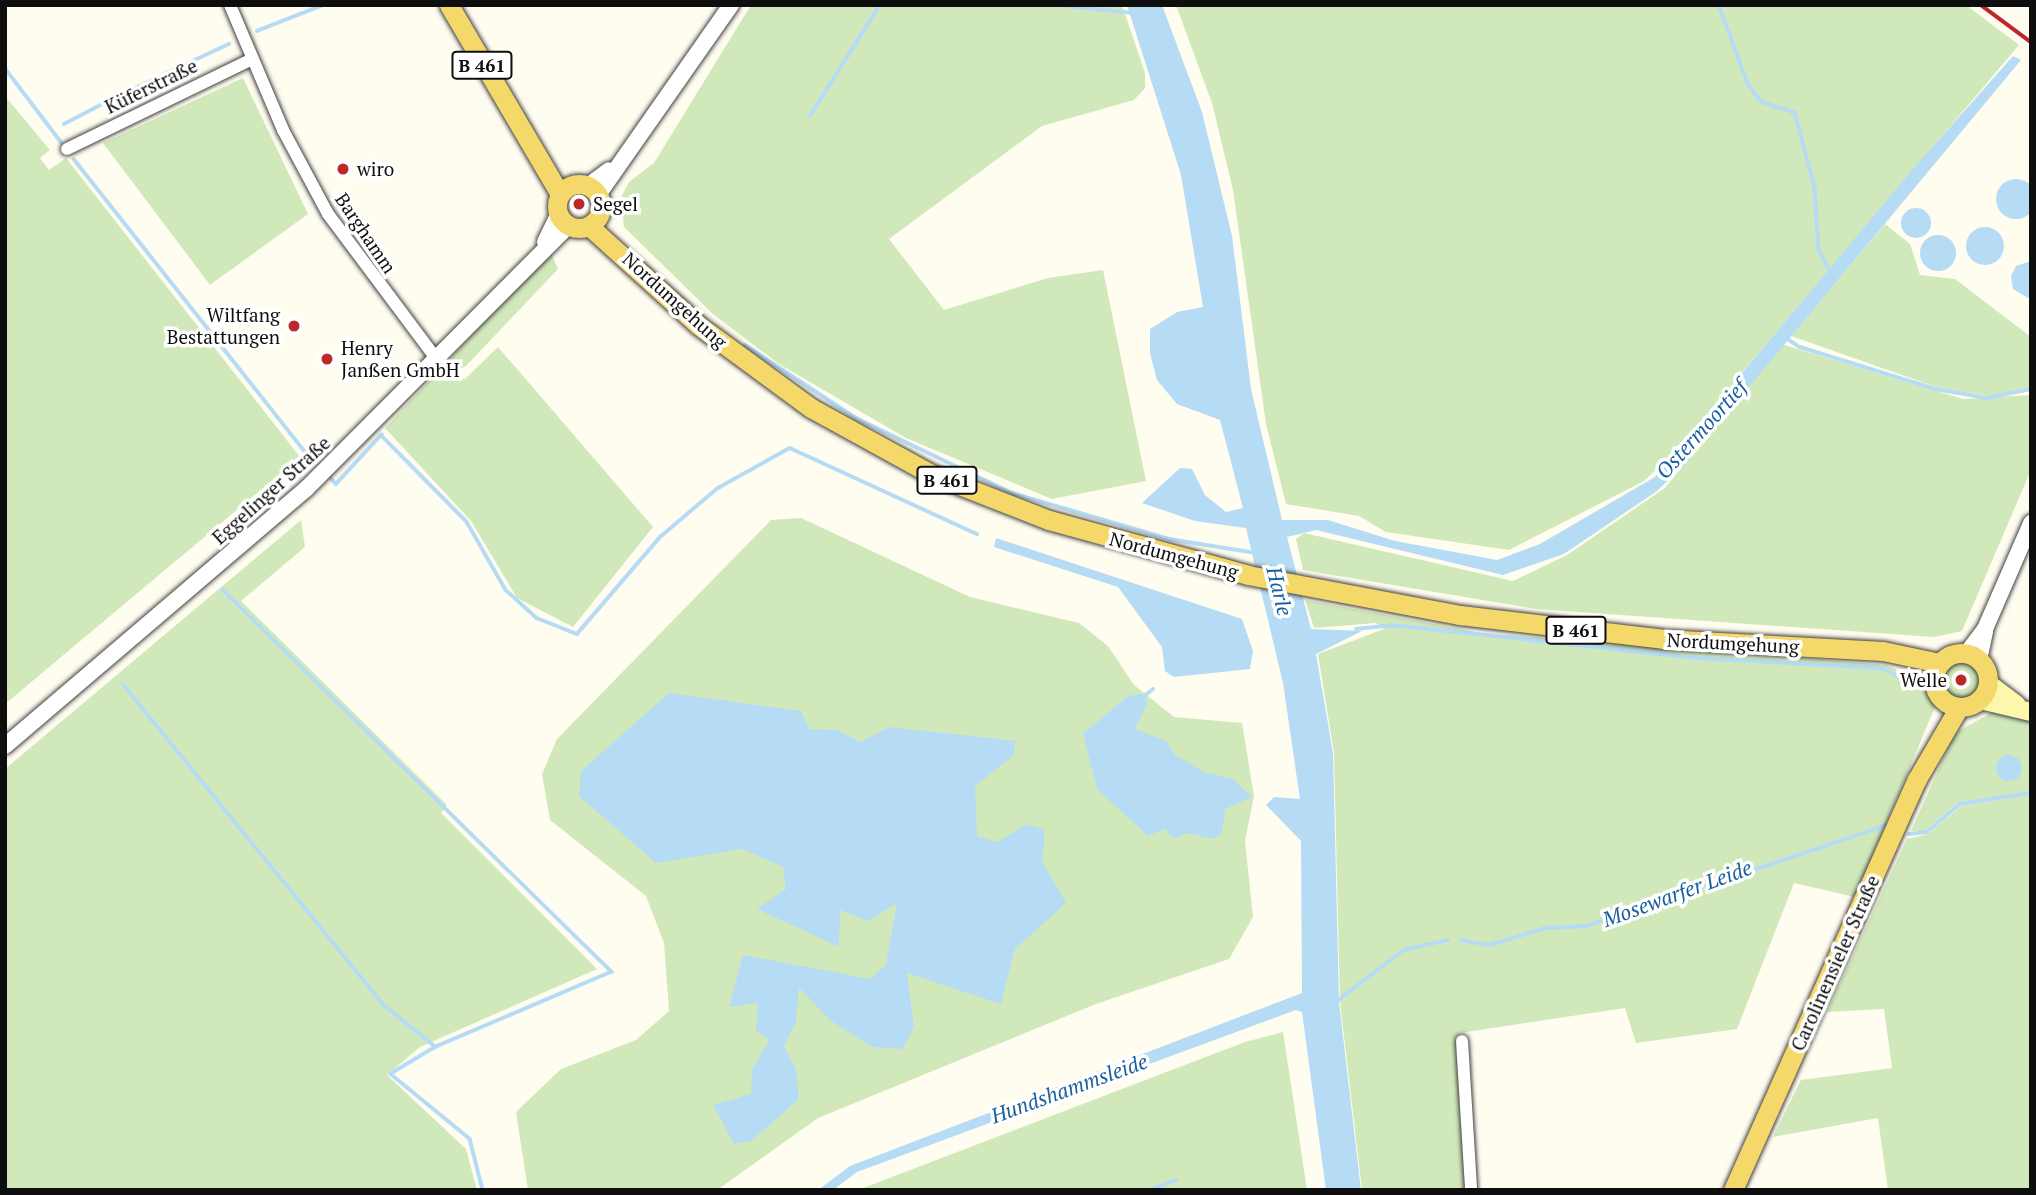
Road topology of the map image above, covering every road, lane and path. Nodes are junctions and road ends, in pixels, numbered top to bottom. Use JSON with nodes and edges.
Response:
{"nodes":[{"id":1,"x":230,"y":5,"type":"edge"},
{"id":2,"x":449,"y":5,"type":"edge"},
{"id":3,"x":730,"y":5,"type":"edge"},
{"id":4,"x":252,"y":59,"type":"junction"},
{"id":5,"x":67,"y":149,"type":"dead end"},
{"id":6,"x":579,"y":190,"type":"junction"},
{"id":7,"x":563,"y":220,"type":"junction"},
{"id":8,"x":594,"y":221,"type":"junction"},
{"id":9,"x":435,"y":357,"type":"junction"},
{"id":10,"x":2031,"y":523,"type":"edge"},
{"id":11,"x":1972,"y":657,"type":"junction"},
{"id":12,"x":1937,"y":669,"type":"junction"},
{"id":13,"x":1984,"y":692,"type":"junction"},
{"id":14,"x":1951,"y":704,"type":"junction"},
{"id":15,"x":2027,"y":711,"type":"edge"},
{"id":16,"x":5,"y":746,"type":"edge"},
{"id":17,"x":1462,"y":1041,"type":"dead end"},
{"id":18,"x":1471,"y":1190,"type":"edge"},
{"id":19,"x":1733,"y":1190,"type":"edge"}],
"edges":[{"from":1,"to":4,"type":"street","name":"Barghamm"},
{"from":2,"to":6,"type":"main road","number":"B 461"},
{"from":3,"to":6,"type":"street"},
{"from":4,"to":5,"type":"street","name":"Küferstraße"},
{"from":4,"to":9,"type":"street","name":"Barghamm"},
{"from":6,"to":7,"type":"main road"},
{"from":6,"to":8,"type":"main road","number":"B 461"},
{"from":7,"to":8,"type":"main road"},
{"from":7,"to":9,"type":"street","name":"Eggelinger Straße"},
{"from":8,"to":12,"type":"main road","name":"Nordumgehung","number":"B 461"},
{"from":9,"to":16,"type":"street","name":"Eggelinger Straße"},
{"from":10,"to":11,"type":"street"},
{"from":11,"to":12,"type":"main road"},
{"from":11,"to":13,"type":"main road"},
{"from":12,"to":14,"type":"main road"},
{"from":13,"to":14,"type":"main road"},
{"from":13,"to":15,"type":"main road"},
{"from":14,"to":19,"type":"main road","name":"Carolinensieler Straße"},
{"from":17,"to":18,"type":"street"}]}
